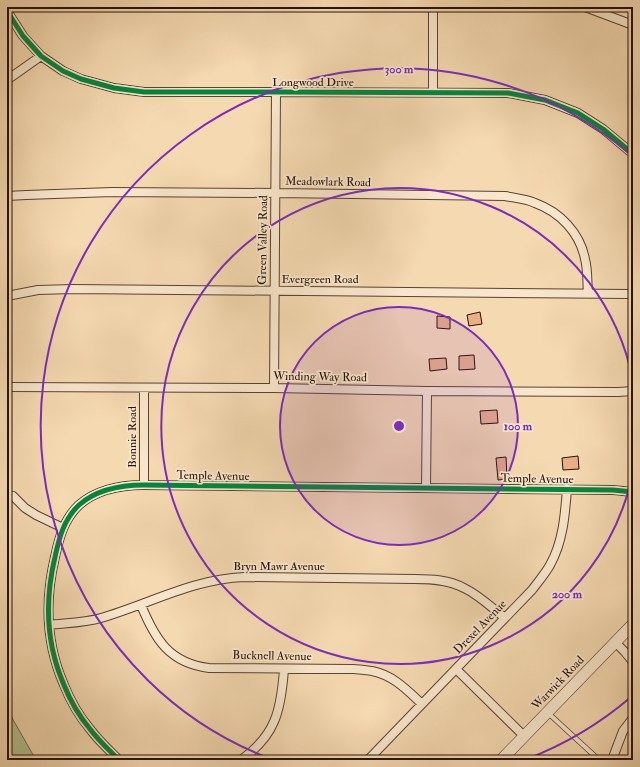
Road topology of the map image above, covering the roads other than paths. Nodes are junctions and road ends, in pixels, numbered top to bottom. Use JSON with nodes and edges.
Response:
{"nodes":[{"id":1,"x":433,"y":7,"type":"edge"},
{"id":2,"x":585,"y":7,"type":"edge"},
{"id":3,"x":7,"y":11,"type":"edge"},
{"id":4,"x":633,"y":25,"type":"edge"},
{"id":5,"x":41,"y":56,"type":"junction"},
{"id":6,"x":7,"y":80,"type":"edge"},
{"id":7,"x":276,"y":92,"type":"junction"},
{"id":8,"x":433,"y":92,"type":"junction"},
{"id":9,"x":633,"y":154,"type":"edge"},
{"id":10,"x":276,"y":193,"type":"junction"},
{"id":11,"x":7,"y":196,"type":"edge"},
{"id":12,"x":275,"y":290,"type":"junction"},
{"id":13,"x":588,"y":293,"type":"junction"},
{"id":14,"x":633,"y":294,"type":"edge"},
{"id":15,"x":7,"y":296,"type":"edge"},
{"id":16,"x":7,"y":387,"type":"edge"},
{"id":17,"x":144,"y":388,"type":"junction"},
{"id":18,"x":274,"y":388,"type":"junction"},
{"id":19,"x":427,"y":391,"type":"junction"},
{"id":20,"x":633,"y":391,"type":"edge"},
{"id":21,"x":144,"y":485,"type":"junction"},
{"id":22,"x":426,"y":488,"type":"junction"},
{"id":23,"x":567,"y":490,"type":"junction"},
{"id":24,"x":633,"y":492,"type":"edge"},
{"id":25,"x":13,"y":496,"type":"dead end"},
{"id":26,"x":63,"y":528,"type":"junction"},
{"id":27,"x":141,"y":605,"type":"junction"},
{"id":28,"x":505,"y":618,"type":"junction"},
{"id":29,"x":633,"y":624,"type":"edge"},
{"id":30,"x":49,"y":625,"type":"junction"},
{"id":31,"x":615,"y":642,"type":"junction"},
{"id":32,"x":633,"y":662,"type":"edge"},
{"id":33,"x":284,"y":669,"type":"junction"},
{"id":34,"x":456,"y":669,"type":"junction"},
{"id":35,"x":422,"y":704,"type":"junction"},
{"id":36,"x":547,"y":712,"type":"junction"},
{"id":37,"x":633,"y":718,"type":"edge"},
{"id":38,"x":524,"y":736,"type":"junction"},
{"id":39,"x":597,"y":758,"type":"dead end"},
{"id":40,"x":119,"y":760,"type":"edge"},
{"id":41,"x":241,"y":760,"type":"edge"},
{"id":42,"x":368,"y":760,"type":"edge"},
{"id":43,"x":501,"y":760,"type":"edge"},
{"id":44,"x":612,"y":760,"type":"edge"}],
"edges":[{"from":1,"to":8,"type":"street"},
{"from":2,"to":4,"type":"street"},
{"from":3,"to":5,"type":"street","name":"Longwood Drive"},
{"from":5,"to":6,"type":"street"},
{"from":5,"to":7,"type":"street","name":"Longwood Drive"},
{"from":7,"to":8,"type":"street","name":"Longwood Drive"},
{"from":7,"to":10,"type":"street","name":"Green Valley Road"},
{"from":8,"to":9,"type":"street","name":"Longwood Drive"},
{"from":10,"to":11,"type":"street","name":"Meadowlark Road"},
{"from":10,"to":12,"type":"street","name":"Green Valley Road"},
{"from":10,"to":13,"type":"street","name":"Meadowlark Road"},
{"from":12,"to":13,"type":"street","name":"Evergreen Road"},
{"from":12,"to":15,"type":"street","name":"Evergreen Road"},
{"from":12,"to":18,"type":"street","name":"Green Valley Road"},
{"from":13,"to":14,"type":"street","name":"Evergreen Road"},
{"from":16,"to":17,"type":"street","name":"Winding Way Road"},
{"from":17,"to":18,"type":"street","name":"Winding Way Road"},
{"from":17,"to":21,"type":"street","name":"Bonnie Road"},
{"from":18,"to":19,"type":"street","name":"Winding Way Road"},
{"from":19,"to":20,"type":"street","name":"Winding Way Road"},
{"from":19,"to":22,"type":"street"},
{"from":21,"to":22,"type":"street","name":"Temple Avenue"},
{"from":21,"to":26,"type":"street","name":"Temple Avenue"},
{"from":22,"to":23,"type":"street","name":"Temple Avenue"},
{"from":23,"to":24,"type":"street","name":"Temple Avenue"},
{"from":23,"to":28,"type":"street","name":"Drexel Avenue"},
{"from":25,"to":26,"type":"street"},
{"from":26,"to":30,"type":"street","name":"Temple Avenue"},
{"from":27,"to":28,"type":"street","name":"Bryn Mawr Avenue"},
{"from":27,"to":30,"type":"street","name":"Bryn Mawr Avenue"},
{"from":27,"to":33,"type":"street","name":"Bucknell Avenue"},
{"from":28,"to":34,"type":"street","name":"Drexel Avenue"},
{"from":29,"to":31,"type":"street","name":"Warwick Road"},
{"from":30,"to":40,"type":"street","name":"Temple Avenue"},
{"from":31,"to":32,"type":"street"},
{"from":31,"to":36,"type":"street","name":"Warwick Road"},
{"from":33,"to":35,"type":"street","name":"Bucknell Avenue"},
{"from":33,"to":41,"type":"street"},
{"from":34,"to":35,"type":"street","name":"Drexel Avenue"},
{"from":34,"to":38,"type":"street"},
{"from":35,"to":42,"type":"street","name":"Drexel Avenue"},
{"from":36,"to":38,"type":"street","name":"Warwick Road"},
{"from":36,"to":39,"type":"lane"},
{"from":37,"to":44,"type":"street"},
{"from":38,"to":43,"type":"street","name":"Warwick Road"}]}
